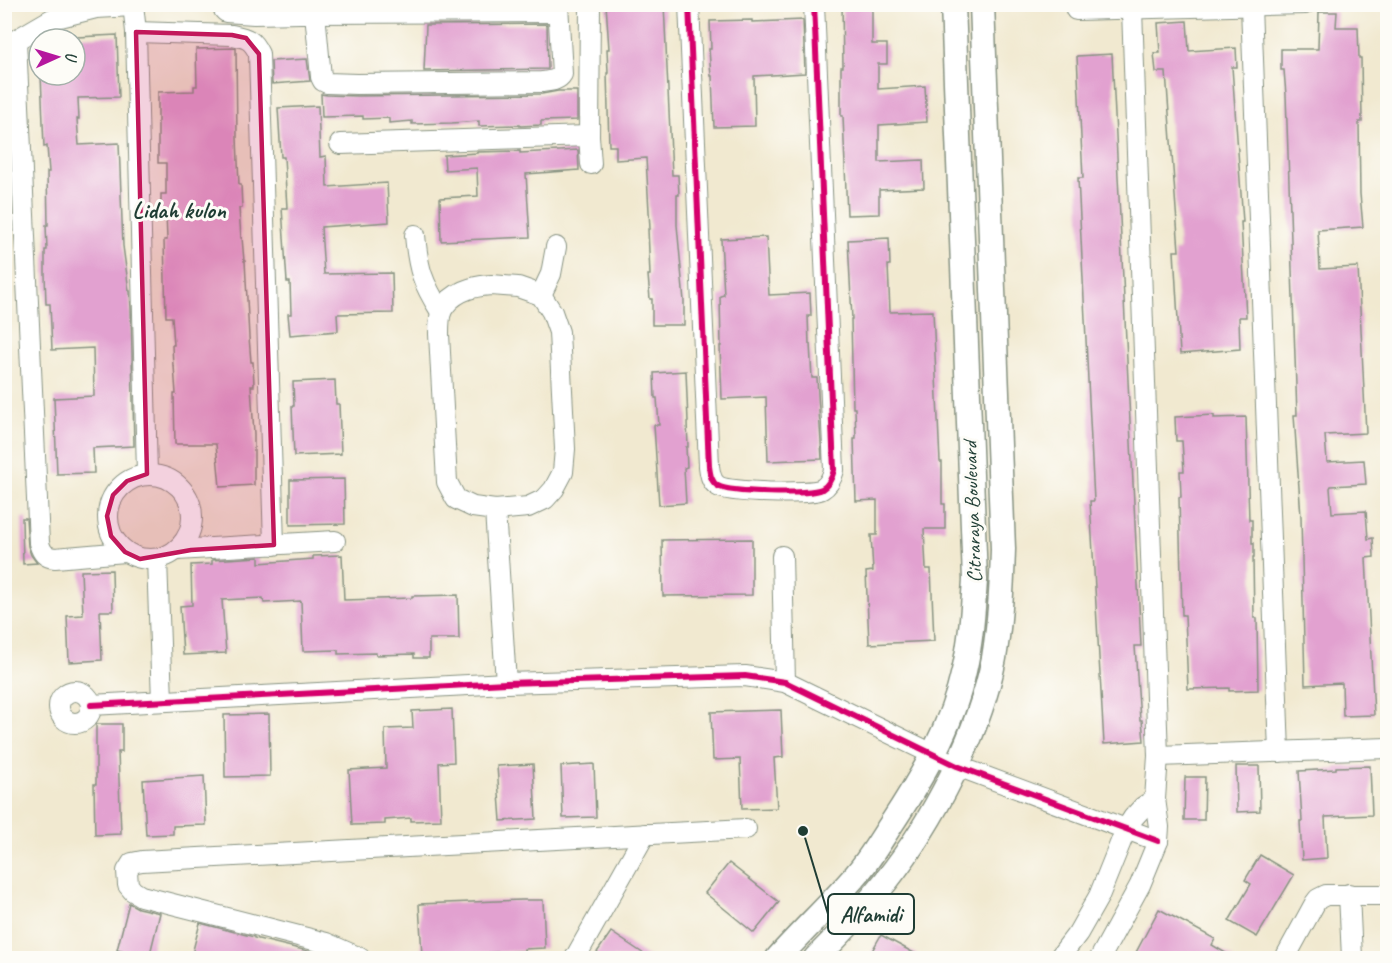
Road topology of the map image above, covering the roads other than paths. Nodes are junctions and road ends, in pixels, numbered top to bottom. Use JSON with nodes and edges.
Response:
{"nodes":[{"id":1,"x":222,"y":4,"type":"edge"},
{"id":2,"x":590,"y":4,"type":"edge"},
{"id":3,"x":689,"y":4,"type":"edge"},
{"id":4,"x":814,"y":4,"type":"edge"},
{"id":5,"x":953,"y":4,"type":"edge"},
{"id":6,"x":982,"y":4,"type":"edge"},
{"id":7,"x":1305,"y":4,"type":"edge"},
{"id":8,"x":133,"y":5,"type":"edge"},
{"id":9,"x":1251,"y":6,"type":"edge"},
{"id":10,"x":558,"y":8,"type":"edge"},
{"id":11,"x":1132,"y":9,"type":"junction"},
{"id":12,"x":1076,"y":10,"type":"dead end"},
{"id":13,"x":315,"y":13,"type":"junction"},
{"id":14,"x":136,"y":32,"type":"junction"},
{"id":15,"x":10,"y":43,"type":"edge"},
{"id":16,"x":589,"y":136,"type":"junction"},
{"id":17,"x":340,"y":144,"type":"dead end"},
{"id":18,"x":591,"y":164,"type":"dead end"},
{"id":19,"x":415,"y":235,"type":"dead end"},
{"id":20,"x":556,"y":247,"type":"dead end"},
{"id":21,"x":541,"y":295,"type":"junction"},
{"id":22,"x":441,"y":312,"type":"junction"},
{"id":23,"x":147,"y":474,"type":"junction"},
{"id":24,"x":495,"y":510,"type":"junction"},
{"id":25,"x":335,"y":542,"type":"dead end"},
{"id":26,"x":274,"y":545,"type":"junction"},
{"id":27,"x":177,"y":550,"type":"junction"},
{"id":28,"x":125,"y":552,"type":"junction"},
{"id":29,"x":782,"y":556,"type":"dead end"},
{"id":30,"x":157,"y":559,"type":"junction"},
{"id":31,"x":785,"y":682,"type":"junction"},
{"id":32,"x":506,"y":683,"type":"junction"},
{"id":33,"x":162,"y":701,"type":"junction"},
{"id":34,"x":91,"y":705,"type":"dead end"},
{"id":35,"x":1388,"y":748,"type":"edge"},
{"id":36,"x":1279,"y":752,"type":"junction"},
{"id":37,"x":933,"y":755,"type":"junction"},
{"id":38,"x":1158,"y":756,"type":"junction"},
{"id":39,"x":957,"y":766,"type":"junction"},
{"id":40,"x":1155,"y":799,"type":"junction"},
{"id":41,"x":746,"y":829,"type":"dead end"},
{"id":42,"x":1126,"y":829,"type":"junction"},
{"id":43,"x":645,"y":834,"type":"junction"},
{"id":44,"x":1158,"y":841,"type":"junction"},
{"id":45,"x":1349,"y":894,"type":"junction"},
{"id":46,"x":1388,"y":895,"type":"edge"},
{"id":47,"x":360,"y":958,"type":"edge"},
{"id":48,"x":575,"y":958,"type":"edge"},
{"id":49,"x":778,"y":958,"type":"edge"},
{"id":50,"x":816,"y":958,"type":"edge"},
{"id":51,"x":1059,"y":958,"type":"edge"},
{"id":52,"x":1100,"y":958,"type":"edge"},
{"id":53,"x":1285,"y":958,"type":"edge"},
{"id":54,"x":1352,"y":958,"type":"edge"}],
"edges":[{"from":1,"to":13,"type":"street"},
{"from":2,"to":16,"type":"street"},
{"from":3,"to":4,"type":"street"},
{"from":5,"to":37,"type":"main road","name":"Citraraya Boulevard"},
{"from":6,"to":39,"type":"main road","name":"Citraraya Boulevard"},
{"from":7,"to":9,"type":"street"},
{"from":8,"to":14,"type":"street"},
{"from":8,"to":15,"type":"street"},
{"from":9,"to":11,"type":"street"},
{"from":9,"to":36,"type":"street"},
{"from":10,"to":13,"type":"street"},
{"from":10,"to":13,"type":"street"},
{"from":11,"to":12,"type":"street"},
{"from":11,"to":38,"type":"street"},
{"from":14,"to":23,"type":"street"},
{"from":14,"to":26,"type":"street"},
{"from":15,"to":28,"type":"street"},
{"from":16,"to":17,"type":"street"},
{"from":16,"to":18,"type":"street"},
{"from":19,"to":22,"type":"street"},
{"from":20,"to":21,"type":"street"},
{"from":21,"to":22,"type":"street"},
{"from":21,"to":24,"type":"street"},
{"from":22,"to":24,"type":"street"},
{"from":23,"to":27,"type":"street"},
{"from":23,"to":28,"type":"street"},
{"from":24,"to":32,"type":"street"},
{"from":25,"to":26,"type":"street"},
{"from":26,"to":27,"type":"street"},
{"from":27,"to":30,"type":"street"},
{"from":28,"to":30,"type":"street"},
{"from":29,"to":31,"type":"street"},
{"from":30,"to":33,"type":"street"},
{"from":31,"to":32,"type":"street"},
{"from":31,"to":37,"type":"street"},
{"from":32,"to":33,"type":"street"},
{"from":33,"to":34,"type":"street"},
{"from":35,"to":36,"type":"street"},
{"from":36,"to":38,"type":"street"},
{"from":37,"to":39,"type":"street"},
{"from":37,"to":49,"type":"main road","name":"Citraraya Boulevard"},
{"from":38,"to":40,"type":"street"},
{"from":39,"to":42,"type":"street"},
{"from":39,"to":50,"type":"main road","name":"Citraraya Boulevard"},
{"from":40,"to":42,"type":"street"},
{"from":40,"to":44,"type":"street"},
{"from":41,"to":43,"type":"street"},
{"from":42,"to":44,"type":"street"},
{"from":42,"to":51,"type":"street"},
{"from":43,"to":47,"type":"street"},
{"from":43,"to":48,"type":"street"},
{"from":44,"to":52,"type":"street"},
{"from":45,"to":46,"type":"street"},
{"from":45,"to":53,"type":"street"},
{"from":45,"to":54,"type":"street"}]}
